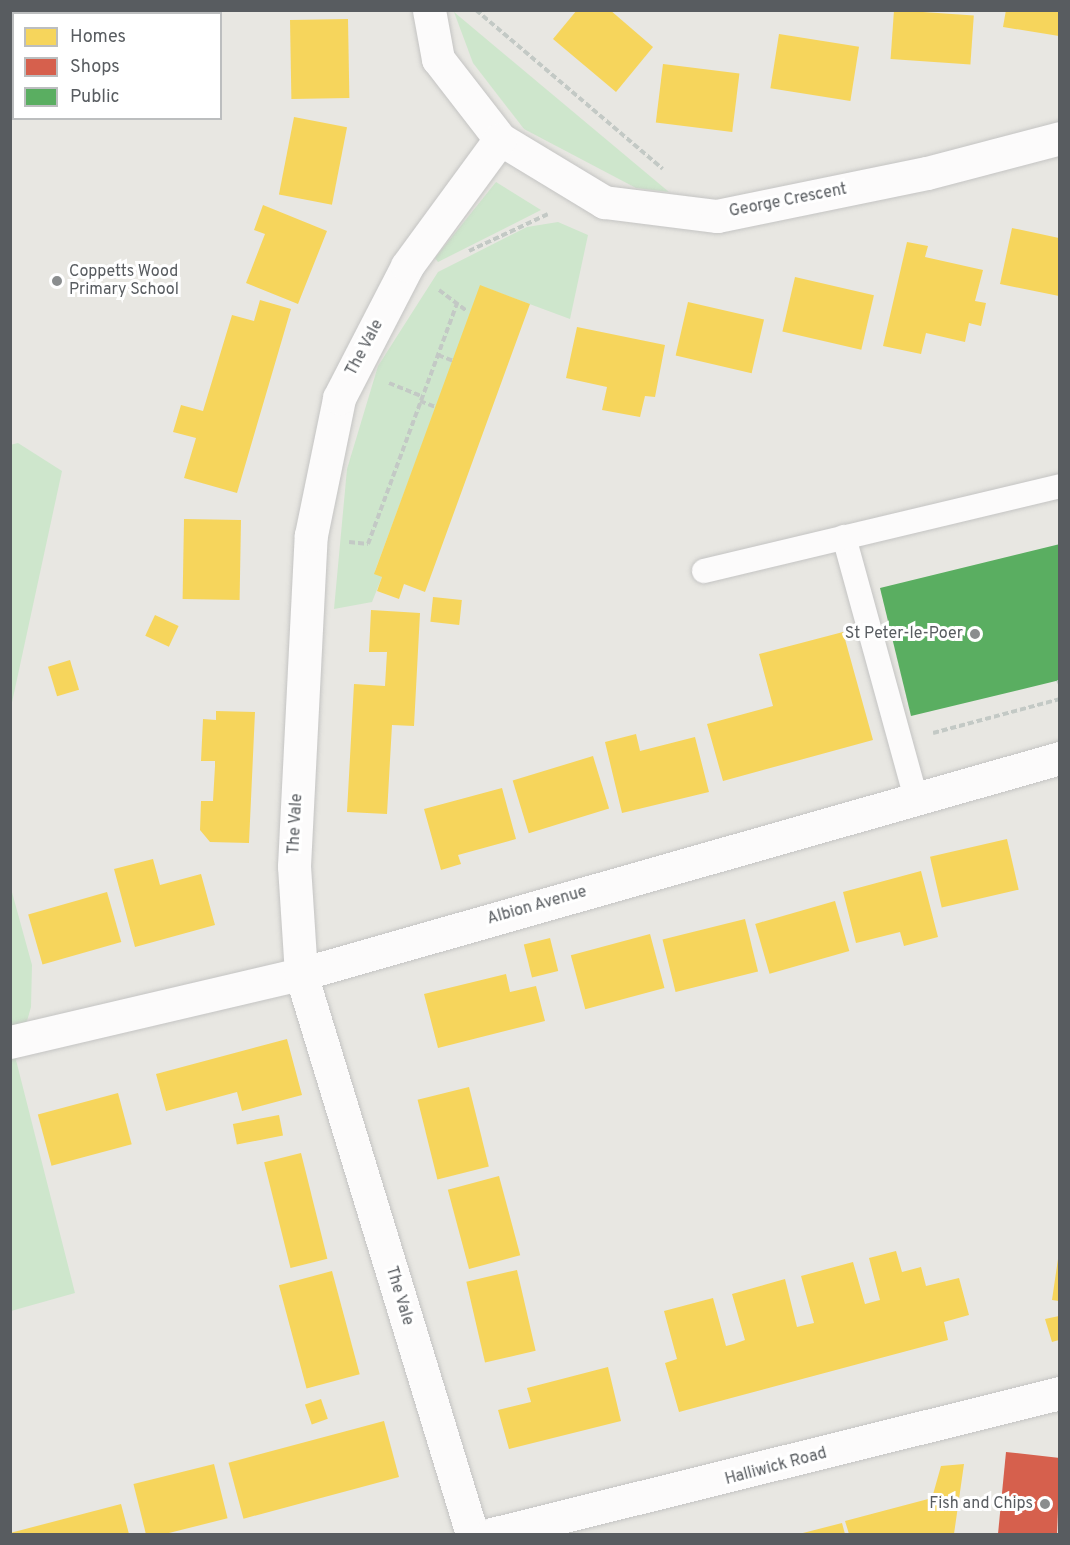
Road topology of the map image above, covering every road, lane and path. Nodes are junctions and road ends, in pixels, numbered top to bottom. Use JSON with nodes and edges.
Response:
{"nodes":[{"id":1,"x":429,"y":10,"type":"edge"},
{"id":2,"x":476,"y":10,"type":"edge"},
{"id":3,"x":1059,"y":138,"type":"edge"},
{"id":4,"x":500,"y":139,"type":"junction"},
{"id":5,"x":673,"y":178,"type":"dead end"},
{"id":6,"x":577,"y":186,"type":"junction"},
{"id":7,"x":466,"y":252,"type":"dead end"},
{"id":8,"x":457,"y":303,"type":"dead end"},
{"id":9,"x":438,"y":355,"type":"junction"},
{"id":10,"x":454,"y":361,"type":"dead end"},
{"id":11,"x":420,"y":401,"type":"junction"},
{"id":12,"x":436,"y":407,"type":"dead end"},
{"id":13,"x":1059,"y":486,"type":"edge"},
{"id":14,"x":844,"y":537,"type":"junction"},
{"id":15,"x":311,"y":539,"type":"junction"},
{"id":16,"x":704,"y":571,"type":"dead end"},
{"id":17,"x":1059,"y":699,"type":"edge"},
{"id":18,"x":900,"y":741,"type":"junction"},
{"id":19,"x":1059,"y":758,"type":"edge"},
{"id":20,"x":916,"y":798,"type":"junction"},
{"id":21,"x":301,"y":974,"type":"junction"},
{"id":22,"x":10,"y":1042,"type":"edge"},
{"id":23,"x":1059,"y":1393,"type":"edge"},
{"id":24,"x":472,"y":1534,"type":"edge"},
{"id":25,"x":492,"y":1534,"type":"edge"}],
"edges":[{"from":1,"to":4,"type":"street","name":"George Crescent"},
{"from":2,"to":5,"type":"path"},
{"from":3,"to":6,"type":"street","name":"George Crescent"},
{"from":4,"to":6,"type":"street","name":"George Crescent"},
{"from":4,"to":15,"type":"street","name":"The Vale"},
{"from":6,"to":7,"type":"path"},
{"from":8,"to":9,"type":"path"},
{"from":9,"to":10,"type":"path"},
{"from":9,"to":11,"type":"path"},
{"from":11,"to":12,"type":"path"},
{"from":11,"to":15,"type":"path"},
{"from":13,"to":14,"type":"lane"},
{"from":14,"to":16,"type":"lane"},
{"from":14,"to":18,"type":"lane"},
{"from":15,"to":21,"type":"street","name":"The Vale"},
{"from":17,"to":18,"type":"path"},
{"from":18,"to":20,"type":"lane"},
{"from":19,"to":20,"type":"street","name":"Albion Avenue"},
{"from":20,"to":21,"type":"street","name":"Albion Avenue"},
{"from":21,"to":22,"type":"street","name":"Albion Avenue"},
{"from":21,"to":24,"type":"street","name":"The Vale"},
{"from":23,"to":25,"type":"street","name":"Halliwick Road"}]}
